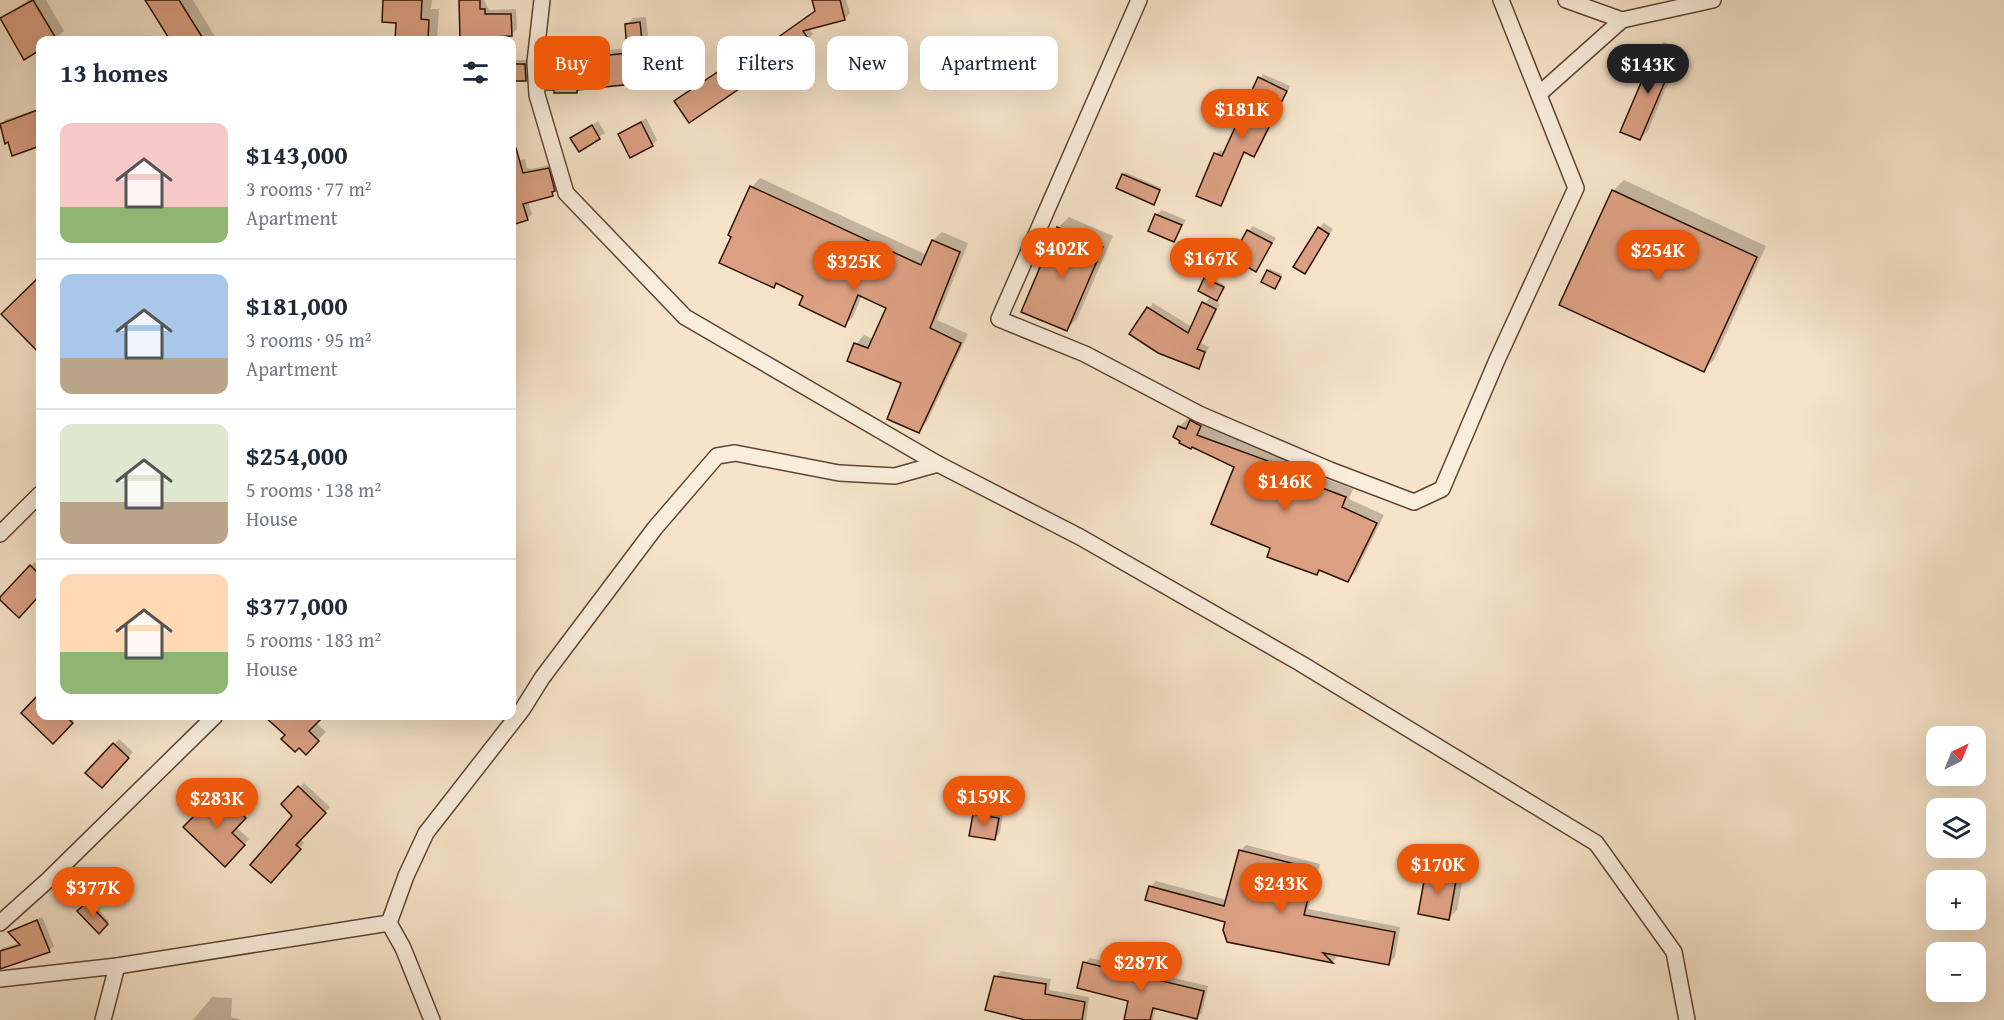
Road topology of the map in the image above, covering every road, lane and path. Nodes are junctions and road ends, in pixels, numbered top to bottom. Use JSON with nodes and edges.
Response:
{"nodes":[{"id":1,"x":542,"y":0,"type":"edge"},
{"id":2,"x":1139,"y":0,"type":"edge"},
{"id":3,"x":1501,"y":0,"type":"edge"},
{"id":4,"x":1566,"y":0,"type":"edge"},
{"id":5,"x":1713,"y":0,"type":"edge"},
{"id":6,"x":1622,"y":20,"type":"junction"},
{"id":7,"x":1539,"y":94,"type":"junction"},
{"id":8,"x":938,"y":464,"type":"junction"},
{"id":9,"x":36,"y":498,"type":"edge"},
{"id":10,"x":0,"y":534,"type":"edge"},
{"id":11,"x":516,"y":718,"type":"edge"},
{"id":12,"x":211,"y":720,"type":"edge"},
{"id":13,"x":514,"y":720,"type":"edge"},
{"id":14,"x":0,"y":923,"type":"edge"},
{"id":15,"x":389,"y":923,"type":"junction"},
{"id":16,"x":117,"y":966,"type":"junction"},
{"id":17,"x":0,"y":979,"type":"edge"},
{"id":18,"x":103,"y":1020,"type":"edge"},
{"id":19,"x":432,"y":1020,"type":"edge"},
{"id":20,"x":1687,"y":1020,"type":"edge"}],
"edges":[{"from":1,"to":8,"type":"street"},
{"from":2,"to":7,"type":"street"},
{"from":3,"to":7,"type":"street"},
{"from":4,"to":6,"type":"street"},
{"from":5,"to":6,"type":"street"},
{"from":6,"to":7,"type":"street"},
{"from":8,"to":11,"type":"street"},
{"from":8,"to":20,"type":"street"},
{"from":9,"to":10,"type":"street"},
{"from":12,"to":14,"type":"street"},
{"from":13,"to":15,"type":"street"},
{"from":15,"to":16,"type":"street"},
{"from":15,"to":19,"type":"street"},
{"from":16,"to":17,"type":"street"},
{"from":16,"to":18,"type":"street"}]}
